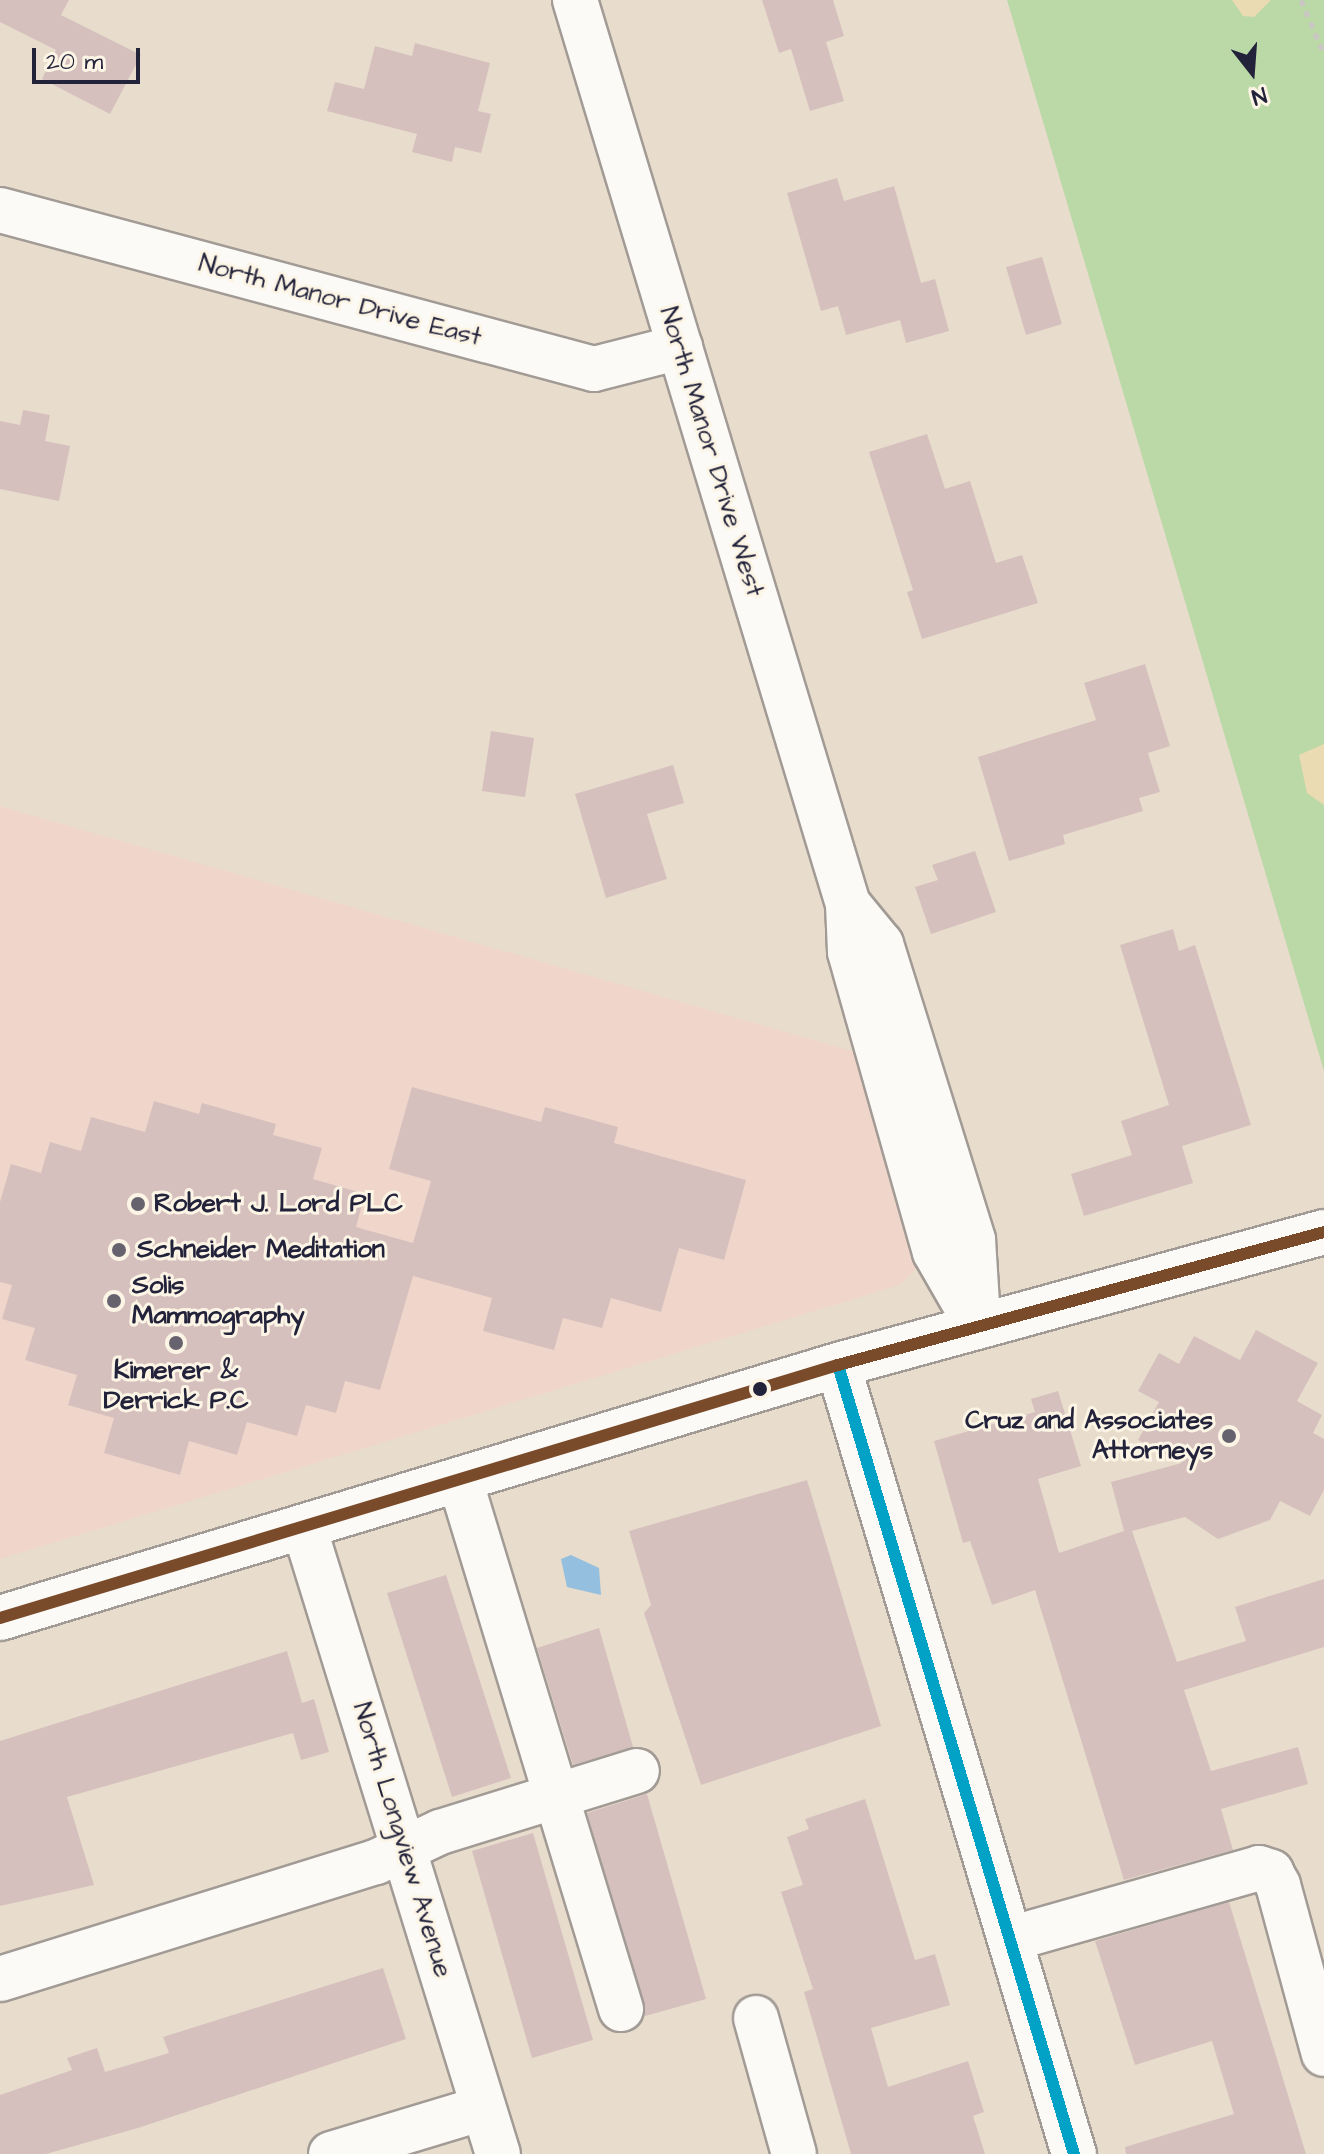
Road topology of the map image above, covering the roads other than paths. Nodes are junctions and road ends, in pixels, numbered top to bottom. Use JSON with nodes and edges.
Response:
{"nodes":[{"id":1,"x":575,"y":0,"type":"edge"},
{"id":2,"x":0,"y":210,"type":"edge"},
{"id":3,"x":680,"y":347,"type":"junction"},
{"id":4,"x":1324,"y":1232,"type":"edge"},
{"id":5,"x":978,"y":1327,"type":"junction"},
{"id":6,"x":838,"y":1365,"type":"junction"},
{"id":7,"x":460,"y":1480,"type":"junction"},
{"id":8,"x":304,"y":1527,"type":"junction"},
{"id":9,"x":0,"y":1618,"type":"edge"},
{"id":10,"x":637,"y":1771,"type":"dead end"},
{"id":11,"x":556,"y":1797,"type":"junction"},
{"id":12,"x":406,"y":1853,"type":"junction"},
{"id":13,"x":1010,"y":1939,"type":"junction"},
{"id":14,"x":0,"y":1979,"type":"edge"},
{"id":15,"x":621,"y":2009,"type":"dead end"},
{"id":16,"x":756,"y":2018,"type":"dead end"},
{"id":17,"x":1324,"y":2054,"type":"edge"},
{"id":18,"x":483,"y":2108,"type":"junction"},
{"id":19,"x":331,"y":2154,"type":"edge"},
{"id":20,"x":498,"y":2154,"type":"edge"},
{"id":21,"x":794,"y":2154,"type":"edge"},
{"id":22,"x":1074,"y":2154,"type":"edge"}],
"edges":[{"from":1,"to":3,"type":"street","name":"North Manor Drive West"},
{"from":2,"to":3,"type":"street","name":"North Manor Drive East"},
{"from":3,"to":5,"type":"street","name":"North Manor Drive West"},
{"from":4,"to":5,"type":"street"},
{"from":5,"to":6,"type":"street"},
{"from":6,"to":7,"type":"street"},
{"from":6,"to":13,"type":"street"},
{"from":7,"to":8,"type":"street"},
{"from":7,"to":11,"type":"street"},
{"from":8,"to":9,"type":"street"},
{"from":8,"to":12,"type":"street","name":"North Longview Avenue"},
{"from":10,"to":11,"type":"street"},
{"from":11,"to":12,"type":"street"},
{"from":11,"to":15,"type":"street"},
{"from":12,"to":14,"type":"street"},
{"from":12,"to":18,"type":"street","name":"North Longview Avenue"},
{"from":13,"to":17,"type":"street"},
{"from":13,"to":22,"type":"street"},
{"from":16,"to":21,"type":"street"},
{"from":18,"to":19,"type":"street"},
{"from":18,"to":20,"type":"street","name":"North Longview Avenue"}]}
